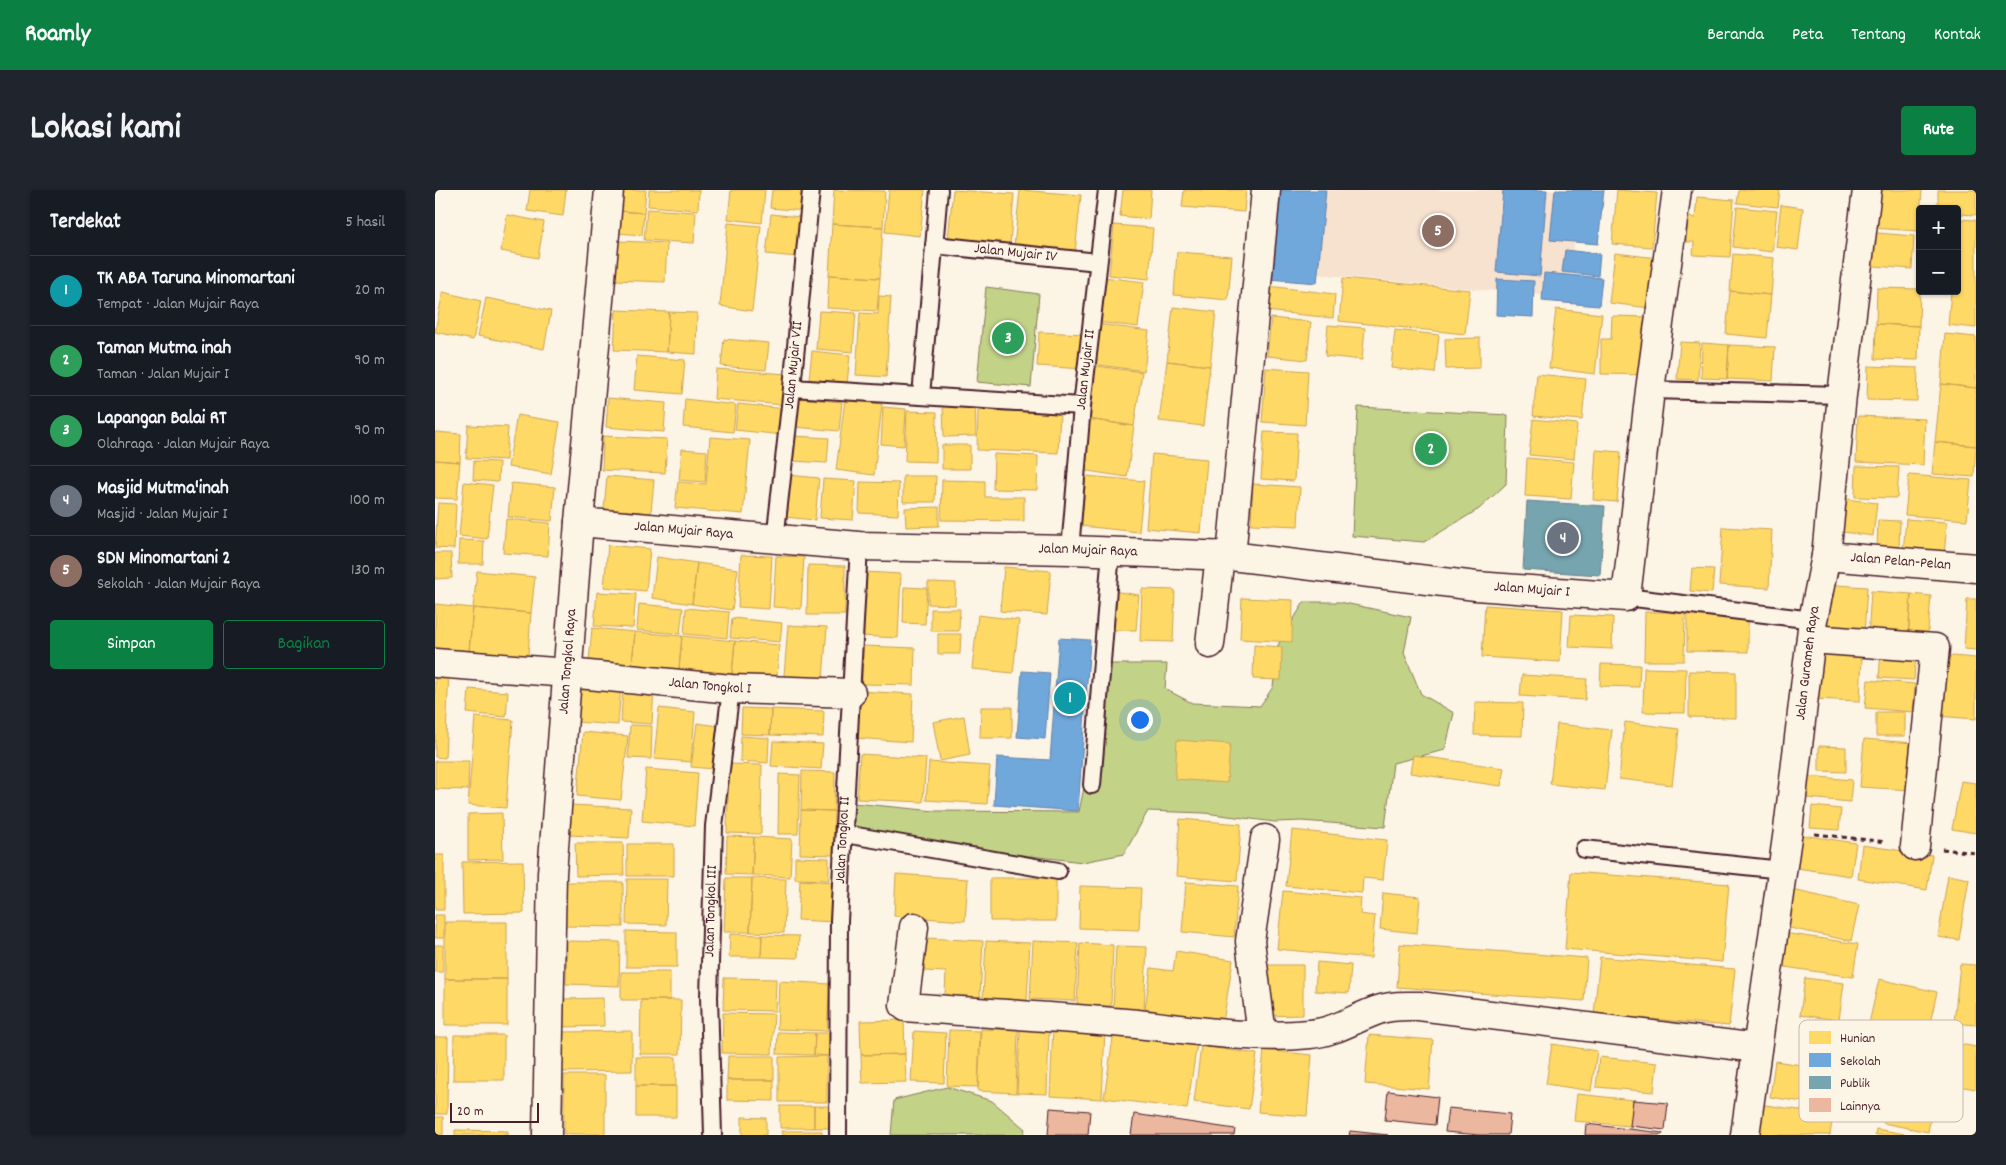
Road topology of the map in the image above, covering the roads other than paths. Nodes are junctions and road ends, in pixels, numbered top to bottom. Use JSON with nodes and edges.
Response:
{"nodes":[{"id":1,"x":609,"y":190,"type":"edge"},
{"id":2,"x":811,"y":190,"type":"edge"},
{"id":3,"x":939,"y":190,"type":"edge"},
{"id":4,"x":1107,"y":190,"type":"edge"},
{"id":5,"x":1265,"y":190,"type":"edge"},
{"id":6,"x":1677,"y":190,"type":"edge"},
{"id":7,"x":1867,"y":190,"type":"edge"},
{"id":8,"x":934,"y":245,"type":"junction"},
{"id":9,"x":1099,"y":262,"type":"junction"},
{"id":10,"x":792,"y":388,"type":"junction"},
{"id":11,"x":1650,"y":390,"type":"junction"},
{"id":12,"x":1841,"y":395,"type":"junction"},
{"id":13,"x":921,"y":396,"type":"junction"},
{"id":14,"x":1082,"y":406,"type":"junction"},
{"id":15,"x":579,"y":522,"type":"junction"},
{"id":16,"x":775,"y":540,"type":"junction"},
{"id":17,"x":859,"y":546,"type":"junction"},
{"id":18,"x":1070,"y":550,"type":"junction"},
{"id":19,"x":1111,"y":551,"type":"junction"},
{"id":20,"x":1225,"y":555,"type":"junction"},
{"id":21,"x":1827,"y":556,"type":"junction"},
{"id":22,"x":1976,"y":568,"type":"edge"},
{"id":23,"x":1626,"y":597,"type":"junction"},
{"id":24,"x":1812,"y":630,"type":"junction"},
{"id":25,"x":1210,"y":644,"type":"dead end"},
{"id":26,"x":435,"y":663,"type":"edge"},
{"id":27,"x":569,"y":673,"type":"junction"},
{"id":28,"x":731,"y":689,"type":"junction"},
{"id":29,"x":851,"y":694,"type":"junction"},
{"id":30,"x":1092,"y":785,"type":"dead end"},
{"id":31,"x":845,"y":834,"type":"junction"},
{"id":32,"x":1265,"y":839,"type":"dead end"},
{"id":33,"x":1915,"y":846,"type":"road end"},
{"id":34,"x":1584,"y":850,"type":"dead end"},
{"id":35,"x":1782,"y":870,"type":"junction"},
{"id":36,"x":1058,"y":871,"type":"dead end"},
{"id":37,"x":914,"y":926,"type":"dead end"},
{"id":38,"x":1262,"y":1035,"type":"junction"},
{"id":39,"x":1757,"y":1048,"type":"junction"},
{"id":40,"x":547,"y":1135,"type":"edge"},
{"id":41,"x":713,"y":1135,"type":"edge"},
{"id":42,"x":838,"y":1135,"type":"edge"},
{"id":43,"x":1745,"y":1135,"type":"edge"}],
"edges":[{"from":1,"to":15,"type":"street","name":"Jalan Tongkol Raya"},
{"from":2,"to":10,"type":"lane","name":"Jalan Mujair VII"},
{"from":3,"to":8,"type":"lane"},
{"from":4,"to":9,"type":"lane","name":"Jalan Mujair II"},
{"from":5,"to":20,"type":"street"},
{"from":6,"to":11,"type":"street"},
{"from":7,"to":12,"type":"street","name":"Jalan Gurameh Raya"},
{"from":8,"to":9,"type":"lane","name":"Jalan Mujair IV"},
{"from":8,"to":13,"type":"lane"},
{"from":9,"to":14,"type":"lane","name":"Jalan Mujair II"},
{"from":10,"to":13,"type":"lane"},
{"from":10,"to":16,"type":"lane","name":"Jalan Mujair VII"},
{"from":11,"to":12,"type":"lane"},
{"from":11,"to":23,"type":"street"},
{"from":12,"to":21,"type":"street","name":"Jalan Gurameh Raya"},
{"from":13,"to":14,"type":"lane"},
{"from":14,"to":18,"type":"lane","name":"Jalan Mujair II"},
{"from":15,"to":16,"type":"street","name":"Jalan Mujair Raya"},
{"from":15,"to":27,"type":"street","name":"Jalan Tongkol Raya"},
{"from":16,"to":17,"type":"street","name":"Jalan Mujair Raya"},
{"from":17,"to":18,"type":"street","name":"Jalan Mujair Raya"},
{"from":17,"to":29,"type":"lane","name":"Jalan Tongkol II"},
{"from":18,"to":19,"type":"street","name":"Jalan Mujair Raya"},
{"from":19,"to":20,"type":"street","name":"Jalan Mujair Raya"},
{"from":19,"to":30,"type":"lane"},
{"from":20,"to":23,"type":"street","name":"Jalan Mujair I"},
{"from":20,"to":25,"type":"street"},
{"from":21,"to":22,"type":"street","name":"Jalan Pelan-Pelan"},
{"from":21,"to":24,"type":"street","name":"Jalan Gurameh Raya"},
{"from":23,"to":24,"type":"lane"},
{"from":24,"to":33,"type":"street"},
{"from":24,"to":35,"type":"street","name":"Jalan Gurameh Raya"},
{"from":26,"to":27,"type":"street","name":"Jalan Tongkol I"},
{"from":27,"to":28,"type":"street","name":"Jalan Tongkol I"},
{"from":27,"to":40,"type":"street","name":"Jalan Tongkol Raya"},
{"from":28,"to":29,"type":"street","name":"Jalan Tongkol I"},
{"from":28,"to":41,"type":"lane","name":"Jalan Tongkol III"},
{"from":29,"to":31,"type":"lane","name":"Jalan Tongkol II"},
{"from":31,"to":36,"type":"lane"},
{"from":31,"to":42,"type":"lane","name":"Jalan Tongkol II"},
{"from":32,"to":38,"type":"street"},
{"from":34,"to":35,"type":"lane"},
{"from":35,"to":39,"type":"street","name":"Jalan Gurameh Raya"},
{"from":37,"to":38,"type":"street"},
{"from":38,"to":39,"type":"street"},
{"from":39,"to":43,"type":"street","name":"Jalan Gurameh Raya"}]}
